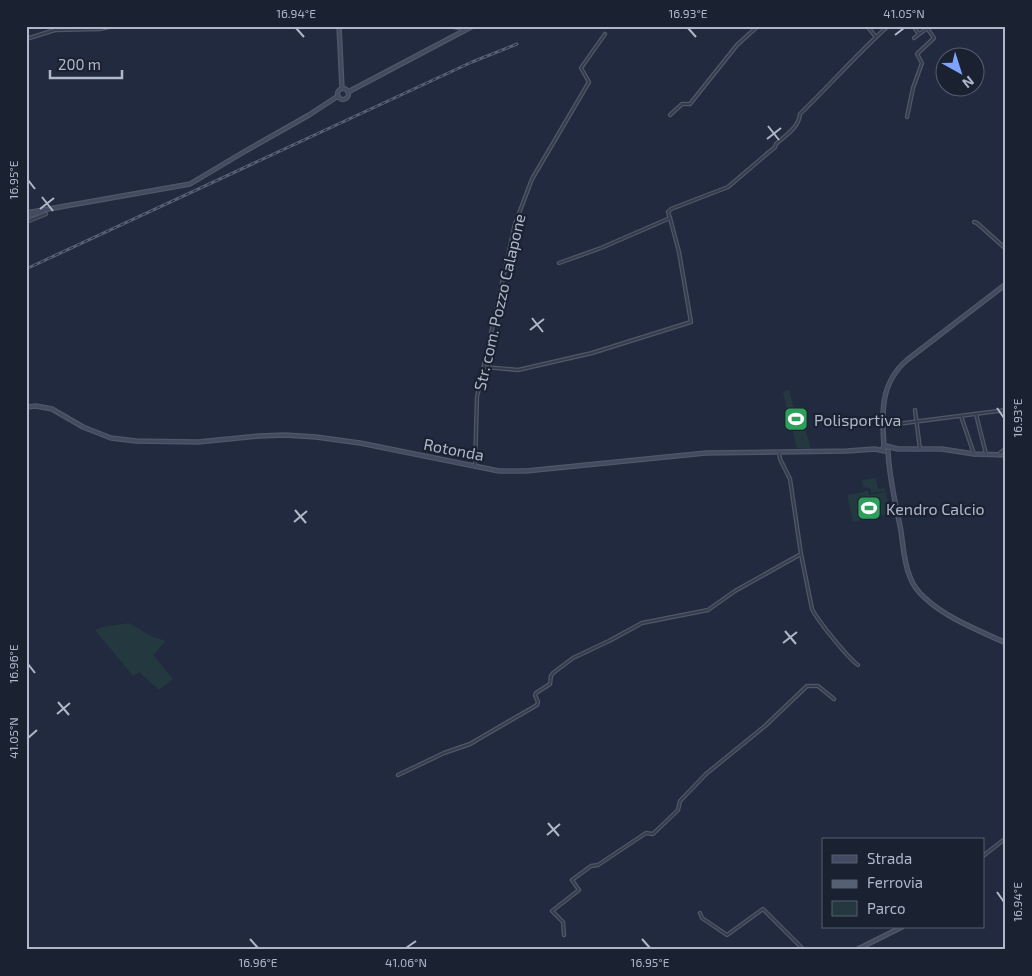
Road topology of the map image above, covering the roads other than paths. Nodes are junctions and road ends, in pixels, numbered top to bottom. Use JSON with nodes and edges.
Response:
{"nodes":[{"id":1,"x":113,"y":26,"type":"edge"},
{"id":2,"x":339,"y":26,"type":"edge"},
{"id":3,"x":449,"y":26,"type":"edge"},
{"id":4,"x":473,"y":26,"type":"edge"},
{"id":5,"x":758,"y":26,"type":"edge"},
{"id":6,"x":867,"y":26,"type":"edge"},
{"id":7,"x":888,"y":26,"type":"edge"},
{"id":8,"x":913,"y":26,"type":"edge"},
{"id":9,"x":928,"y":27,"type":"edge"},
{"id":10,"x":466,"y":30,"type":"junction"},
{"id":11,"x":605,"y":34,"type":"dead end"},
{"id":12,"x":919,"y":34,"type":"junction"},
{"id":13,"x":876,"y":37,"type":"junction"},
{"id":14,"x":914,"y":38,"type":"dead end"},
{"id":15,"x":26,"y":39,"type":"edge"},
{"id":16,"x":342,"y":88,"type":"junction"},
{"id":17,"x":348,"y":92,"type":"junction"},
{"id":18,"x":338,"y":96,"type":"junction"},
{"id":19,"x":670,"y":115,"type":"dead end"},
{"id":20,"x":907,"y":117,"type":"dead end"},
{"id":21,"x":55,"y":209,"type":"junction"},
{"id":22,"x":46,"y":213,"type":"junction"},
{"id":23,"x":26,"y":215,"type":"edge"},
{"id":24,"x":670,"y":218,"type":"junction"},
{"id":25,"x":26,"y":222,"type":"edge"},
{"id":26,"x":974,"y":222,"type":"dead end"},
{"id":27,"x":1006,"y":248,"type":"edge"},
{"id":28,"x":559,"y":263,"type":"dead end"},
{"id":29,"x":1006,"y":284,"type":"edge"},
{"id":30,"x":484,"y":367,"type":"junction"},
{"id":31,"x":26,"y":407,"type":"edge"},
{"id":32,"x":915,"y":410,"type":"dead end"},
{"id":33,"x":1006,"y":410,"type":"edge"},
{"id":34,"x":976,"y":414,"type":"junction"},
{"id":35,"x":961,"y":416,"type":"junction"},
{"id":36,"x":917,"y":422,"type":"junction"},
{"id":37,"x":897,"y":424,"type":"dead end"},
{"id":38,"x":1006,"y":448,"type":"edge"},
{"id":39,"x":886,"y":449,"type":"junction"},
{"id":40,"x":920,"y":449,"type":"junction"},
{"id":41,"x":779,"y":451,"type":"junction"},
{"id":42,"x":974,"y":454,"type":"junction"},
{"id":43,"x":986,"y":454,"type":"junction"},
{"id":44,"x":998,"y":455,"type":"junction"},
{"id":45,"x":1006,"y":455,"type":"edge"},
{"id":46,"x":475,"y":466,"type":"junction"},
{"id":47,"x":802,"y":554,"type":"junction"},
{"id":48,"x":1006,"y":643,"type":"edge"},
{"id":49,"x":858,"y":665,"type":"dead end"},
{"id":50,"x":834,"y":699,"type":"dead end"},
{"id":51,"x":398,"y":775,"type":"dead end"},
{"id":52,"x":1006,"y":838,"type":"edge"},
{"id":53,"x":984,"y":855,"type":"edge"},
{"id":54,"x":700,"y":914,"type":"dead end"},
{"id":55,"x":900,"y":928,"type":"edge"},
{"id":56,"x":564,"y":935,"type":"dead end"},
{"id":57,"x":804,"y":950,"type":"edge"},
{"id":58,"x":856,"y":950,"type":"edge"}],
"edges":[{"from":1,"to":15,"type":"street"},
{"from":2,"to":16,"type":"main road"},
{"from":3,"to":10,"type":"street"},
{"from":4,"to":10,"type":"main road"},
{"from":5,"to":19,"type":"street"},
{"from":6,"to":13,"type":"street"},
{"from":7,"to":13,"type":"street"},
{"from":8,"to":12,"type":"street"},
{"from":9,"to":12,"type":"street"},
{"from":9,"to":20,"type":"street"},
{"from":10,"to":17,"type":"main road"},
{"from":11,"to":30,"type":"street","name":"Str. com. Pozzo Calapone"},
{"from":12,"to":14,"type":"street"},
{"from":13,"to":24,"type":"street"},
{"from":16,"to":17,"type":"main road"},
{"from":16,"to":18,"type":"main road"},
{"from":17,"to":18,"type":"main road"},
{"from":18,"to":21,"type":"main road"},
{"from":21,"to":22,"type":"main road"},
{"from":21,"to":23,"type":"main road"},
{"from":22,"to":23,"type":"main road"},
{"from":22,"to":25,"type":"street"},
{"from":24,"to":28,"type":"street"},
{"from":24,"to":30,"type":"street"},
{"from":26,"to":27,"type":"street"},
{"from":29,"to":39,"type":"main road"},
{"from":30,"to":46,"type":"street","name":"Str. com. Pozzo Calapone"},
{"from":31,"to":46,"type":"main road","name":"Rotonda"},
{"from":32,"to":36,"type":"street"},
{"from":33,"to":34,"type":"street"},
{"from":34,"to":35,"type":"street"},
{"from":34,"to":43,"type":"street"},
{"from":35,"to":36,"type":"street"},
{"from":35,"to":42,"type":"street"},
{"from":36,"to":37,"type":"street"},
{"from":36,"to":40,"type":"street"},
{"from":38,"to":44,"type":"street"},
{"from":39,"to":40,"type":"main road","name":"Rotonda"},
{"from":39,"to":41,"type":"main road","name":"Rotonda"},
{"from":39,"to":48,"type":"main road"},
{"from":40,"to":42,"type":"main road","name":"Rotonda"},
{"from":41,"to":46,"type":"main road","name":"Rotonda"},
{"from":41,"to":47,"type":"street"},
{"from":42,"to":43,"type":"main road","name":"Rotonda"},
{"from":43,"to":44,"type":"main road","name":"Rotonda"},
{"from":44,"to":45,"type":"main road","name":"Rotonda"},
{"from":47,"to":49,"type":"street"},
{"from":47,"to":51,"type":"street"},
{"from":50,"to":56,"type":"street"},
{"from":52,"to":53,"type":"street"},
{"from":54,"to":57,"type":"street"},
{"from":55,"to":58,"type":"main road"}]}
